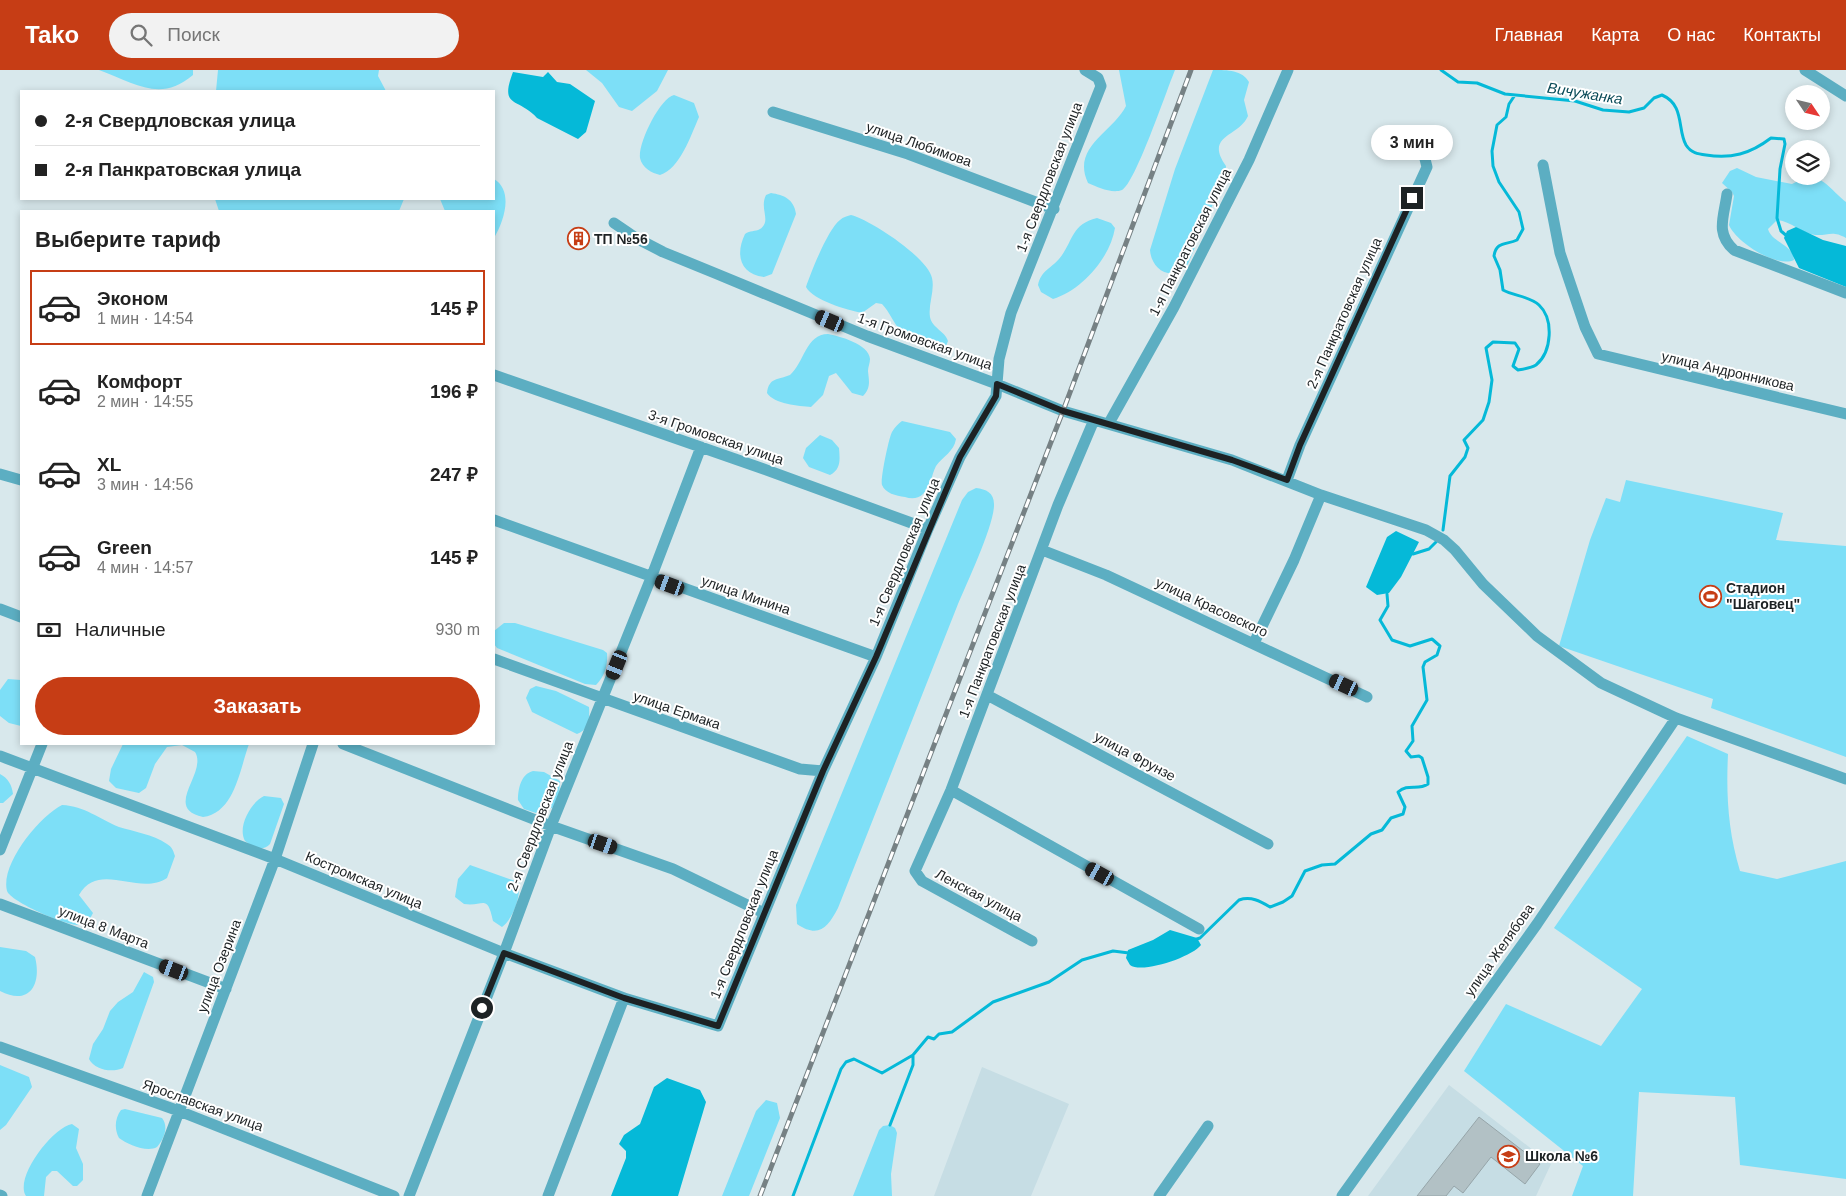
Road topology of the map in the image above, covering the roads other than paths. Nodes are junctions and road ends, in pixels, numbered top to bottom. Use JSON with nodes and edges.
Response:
{"nodes":[{"id":1,"x":1085,"y":70,"type":"edge"},
{"id":2,"x":1288,"y":70,"type":"edge"},
{"id":3,"x":1805,"y":70,"type":"edge"},
{"id":4,"x":1846,"y":96,"type":"edge"},
{"id":5,"x":773,"y":112,"type":"dead end"},
{"id":6,"x":1425,"y":159,"type":"dead end"},
{"id":7,"x":1543,"y":165,"type":"dead end"},
{"id":8,"x":1727,"y":194,"type":"dead end"},
{"id":9,"x":1054,"y":208,"type":"junction"},
{"id":10,"x":614,"y":223,"type":"dead end"},
{"id":11,"x":1846,"y":293,"type":"edge"},
{"id":12,"x":495,"y":375,"type":"edge"},
{"id":13,"x":997,"y":384,"type":"junction"},
{"id":14,"x":1846,"y":414,"type":"edge"},
{"id":15,"x":1094,"y":420,"type":"junction"},
{"id":16,"x":1109,"y":423,"type":"junction"},
{"id":17,"x":701,"y":447,"type":"junction"},
{"id":18,"x":0,"y":474,"type":"edge"},
{"id":19,"x":20,"y":480,"type":"edge"},
{"id":20,"x":1287,"y":480,"type":"junction"},
{"id":21,"x":1321,"y":495,"type":"junction"},
{"id":22,"x":495,"y":520,"type":"edge"},
{"id":23,"x":928,"y":530,"type":"junction"},
{"id":24,"x":1042,"y":550,"type":"junction"},
{"id":25,"x":651,"y":578,"type":"junction"},
{"id":26,"x":0,"y":609,"type":"edge"},
{"id":27,"x":20,"y":618,"type":"edge"},
{"id":28,"x":1254,"y":643,"type":"junction"},
{"id":29,"x":876,"y":657,"type":"junction"},
{"id":30,"x":495,"y":659,"type":"edge"},
{"id":31,"x":987,"y":696,"type":"junction"},
{"id":32,"x":1367,"y":697,"type":"dead end"},
{"id":33,"x":603,"y":700,"type":"junction"},
{"id":34,"x":1676,"y":718,"type":"junction"},
{"id":35,"x":42,"y":745,"type":"edge"},
{"id":36,"x":313,"y":745,"type":"edge"},
{"id":37,"x":346,"y":745,"type":"edge"},
{"id":38,"x":0,"y":756,"type":"edge"},
{"id":39,"x":33,"y":768,"type":"junction"},
{"id":40,"x":823,"y":771,"type":"junction"},
{"id":41,"x":1846,"y":779,"type":"edge"},
{"id":42,"x":951,"y":790,"type":"junction"},
{"id":43,"x":551,"y":826,"type":"junction"},
{"id":44,"x":1268,"y":844,"type":"dead end"},
{"id":45,"x":0,"y":850,"type":"edge"},
{"id":46,"x":275,"y":859,"type":"junction"},
{"id":47,"x":915,"y":871,"type":"joint"},
{"id":48,"x":0,"y":904,"type":"edge"},
{"id":49,"x":764,"y":913,"type":"junction"},
{"id":50,"x":1199,"y":929,"type":"dead end"},
{"id":51,"x":1032,"y":941,"type":"dead end"},
{"id":52,"x":504,"y":953,"type":"junction"},
{"id":53,"x":226,"y":989,"type":"junction"},
{"id":54,"x":624,"y":998,"type":"junction"},
{"id":55,"x":718,"y":1026,"type":"joint"},
{"id":56,"x":0,"y":1047,"type":"edge"},
{"id":57,"x":179,"y":1111,"type":"junction"},
{"id":58,"x":1208,"y":1126,"type":"dead end"},
{"id":59,"x":147,"y":1196,"type":"edge"},
{"id":60,"x":394,"y":1196,"type":"edge"},
{"id":61,"x":409,"y":1196,"type":"edge"},
{"id":62,"x":548,"y":1196,"type":"edge"},
{"id":63,"x":1158,"y":1196,"type":"edge"},
{"id":64,"x":1342,"y":1196,"type":"edge"}],
"edges":[{"from":1,"to":9,"type":"street","name":"1-я Свердловская улица"},
{"from":2,"to":16,"type":"street","name":"1-я Панкратовская улица"},
{"from":3,"to":4,"type":"street"},
{"from":5,"to":9,"type":"street","name":"улица Любимова"},
{"from":6,"to":20,"type":"street","name":"2-я Панкратовская улица"},
{"from":7,"to":14,"type":"street","name":"улица Андронникова"},
{"from":8,"to":11,"type":"street"},
{"from":9,"to":13,"type":"street","name":"1-я Свердловская улица"},
{"from":10,"to":13,"type":"street","name":"1-я Громовская улица"},
{"from":12,"to":17,"type":"street","name":"3-я Громовская улица"},
{"from":13,"to":15,"type":"street","name":"1-я Громовская улица"},
{"from":13,"to":23,"type":"street","name":"1-я Свердловская улица"},
{"from":15,"to":16,"type":"street","name":"1-я Громовская улица"},
{"from":15,"to":24,"type":"street","name":"1-я Панкратовская улица"},
{"from":16,"to":20,"type":"street","name":"1-я Громовская улица"},
{"from":17,"to":23,"type":"street","name":"3-я Громовская улица"},
{"from":17,"to":25,"type":"street","name":"2-я Свердловская улица"},
{"from":18,"to":19,"type":"street"},
{"from":20,"to":21,"type":"street","name":"1-я Громовская улица"},
{"from":21,"to":28,"type":"street"},
{"from":21,"to":34,"type":"street","name":"1-я Громовская улица"},
{"from":22,"to":25,"type":"street","name":"улица Минина"},
{"from":23,"to":29,"type":"street","name":"1-я Свердловская улица"},
{"from":24,"to":28,"type":"street","name":"улица Красовского"},
{"from":24,"to":31,"type":"street","name":"1-я Панкратовская улица"},
{"from":25,"to":29,"type":"street","name":"улица Минина"},
{"from":25,"to":33,"type":"street","name":"2-я Свердловская улица"},
{"from":26,"to":27,"type":"street"},
{"from":28,"to":32,"type":"street","name":"улица Красовского"},
{"from":29,"to":40,"type":"street","name":"1-я Свердловская улица"},
{"from":30,"to":33,"type":"street","name":"улица Ермака"},
{"from":31,"to":42,"type":"street","name":"1-я Панкратовская улица"},
{"from":31,"to":44,"type":"street","name":"улица Фрунзе"},
{"from":33,"to":40,"type":"street","name":"улица Ермака"},
{"from":33,"to":43,"type":"street","name":"2-я Свердловская улица"},
{"from":34,"to":41,"type":"street","name":"1-я Громовская улица"},
{"from":34,"to":64,"type":"street","name":"улица Желябова"},
{"from":35,"to":39,"type":"street"},
{"from":36,"to":46,"type":"street","name":"улица Озерина"},
{"from":37,"to":43,"type":"street"},
{"from":38,"to":39,"type":"street","name":"Костромская улица"},
{"from":39,"to":45,"type":"street"},
{"from":39,"to":46,"type":"street","name":"Костромская улица"},
{"from":40,"to":49,"type":"street","name":"1-я Свердловская улица"},
{"from":42,"to":47,"type":"street","name":"1-я Панкратовская улица"},
{"from":42,"to":50,"type":"street"},
{"from":43,"to":49,"type":"street"},
{"from":43,"to":52,"type":"street","name":"2-я Свердловская улица"},
{"from":46,"to":52,"type":"street","name":"Костромская улица"},
{"from":46,"to":53,"type":"street","name":"улица Озерина"},
{"from":47,"to":51,"type":"street","name":"Ленская улица"},
{"from":48,"to":53,"type":"street","name":"улица 8 Марта"},
{"from":49,"to":55,"type":"street","name":"1-я Свердловская улица"},
{"from":52,"to":54,"type":"street","name":"Костромская улица"},
{"from":52,"to":61,"type":"street","name":"2-я Свердловская улица"},
{"from":53,"to":57,"type":"street","name":"улица Озерина"},
{"from":54,"to":55,"type":"street","name":"Костромская улица"},
{"from":54,"to":62,"type":"street"},
{"from":56,"to":57,"type":"street","name":"Ярославская улица"},
{"from":57,"to":59,"type":"street","name":"улица Озерина"},
{"from":57,"to":60,"type":"street","name":"Ярославская улица"},
{"from":58,"to":63,"type":"street"}]}
